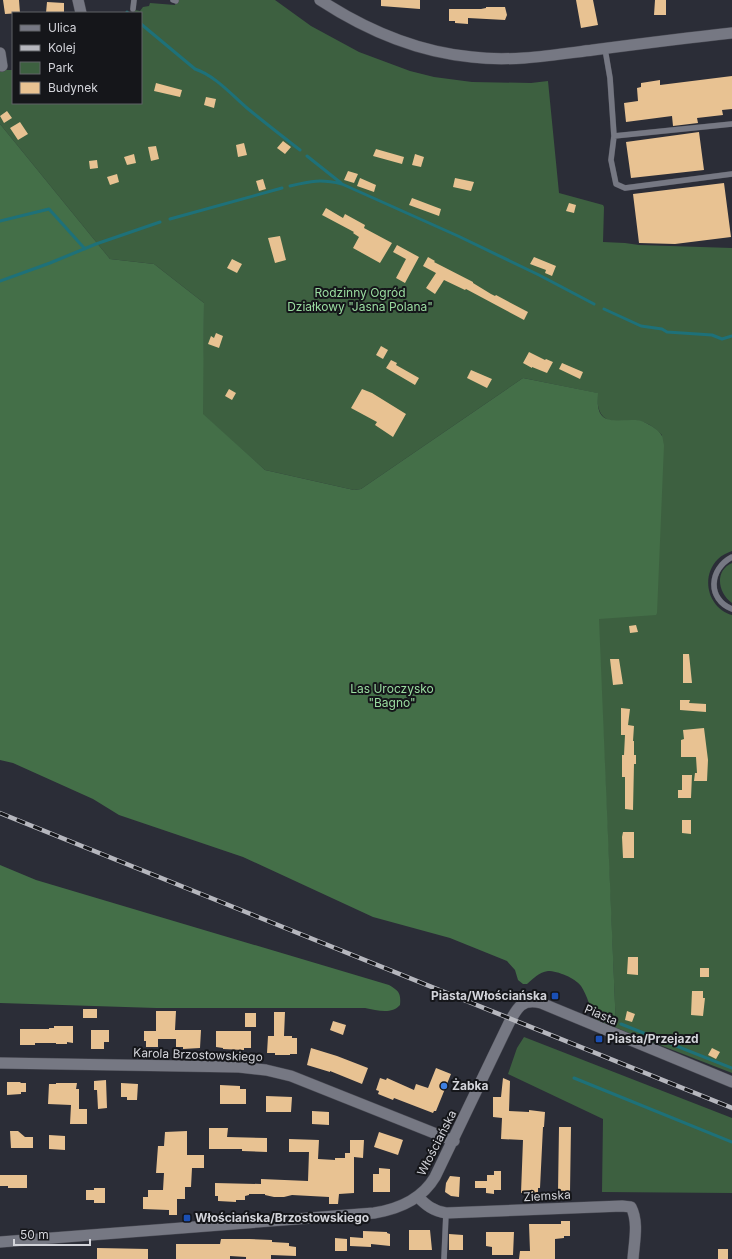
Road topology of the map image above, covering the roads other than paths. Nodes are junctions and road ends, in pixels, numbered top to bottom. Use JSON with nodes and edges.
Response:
{"nodes":[{"id":1,"x":78,"y":0,"type":"edge"},
{"id":2,"x":134,"y":0,"type":"edge"},
{"id":3,"x":320,"y":0,"type":"edge"},
{"id":4,"x":133,"y":9,"type":"dead end"},
{"id":5,"x":81,"y":12,"type":"edge"},
{"id":6,"x":732,"y":34,"type":"edge"},
{"id":7,"x":605,"y":49,"type":"junction"},
{"id":8,"x":0,"y":54,"type":"edge"},
{"id":9,"x":2,"y":66,"type":"dead end"},
{"id":10,"x":732,"y":124,"type":"edge"},
{"id":11,"x":614,"y":136,"type":"junction"},
{"id":12,"x":732,"y":174,"type":"edge"},
{"id":13,"x":732,"y":557,"type":"edge"},
{"id":14,"x":732,"y":609,"type":"edge"},
{"id":15,"x":511,"y":1019,"type":"joint"},
{"id":16,"x":0,"y":1063,"type":"edge"},
{"id":17,"x":732,"y":1082,"type":"edge"},
{"id":18,"x":454,"y":1141,"type":"junction"},
{"id":19,"x":418,"y":1197,"type":"junction"},
{"id":20,"x":446,"y":1213,"type":"junction"},
{"id":21,"x":0,"y":1242,"type":"edge"},
{"id":22,"x":444,"y":1259,"type":"edge"},
{"id":23,"x":633,"y":1259,"type":"edge"}],
"edges":[{"from":1,"to":5,"type":"street"},
{"from":2,"to":4,"type":"lane"},
{"from":3,"to":7,"type":"street"},
{"from":6,"to":7,"type":"street"},
{"from":7,"to":11,"type":"lane"},
{"from":8,"to":9,"type":"street"},
{"from":10,"to":11,"type":"lane"},
{"from":11,"to":12,"type":"lane"},
{"from":13,"to":14,"type":"lane"},
{"from":15,"to":17,"type":"street","name":"Piasta"},
{"from":15,"to":18,"type":"street","name":"Włościańska"},
{"from":16,"to":18,"type":"street","name":"Karola Brzostowskiego"},
{"from":18,"to":19,"type":"street","name":"Włościańska"},
{"from":19,"to":20,"type":"street","name":"Ziemska"},
{"from":19,"to":21,"type":"street","name":"Włościańska"},
{"from":20,"to":22,"type":"lane"},
{"from":20,"to":23,"type":"street","name":"Ziemska"}]}
